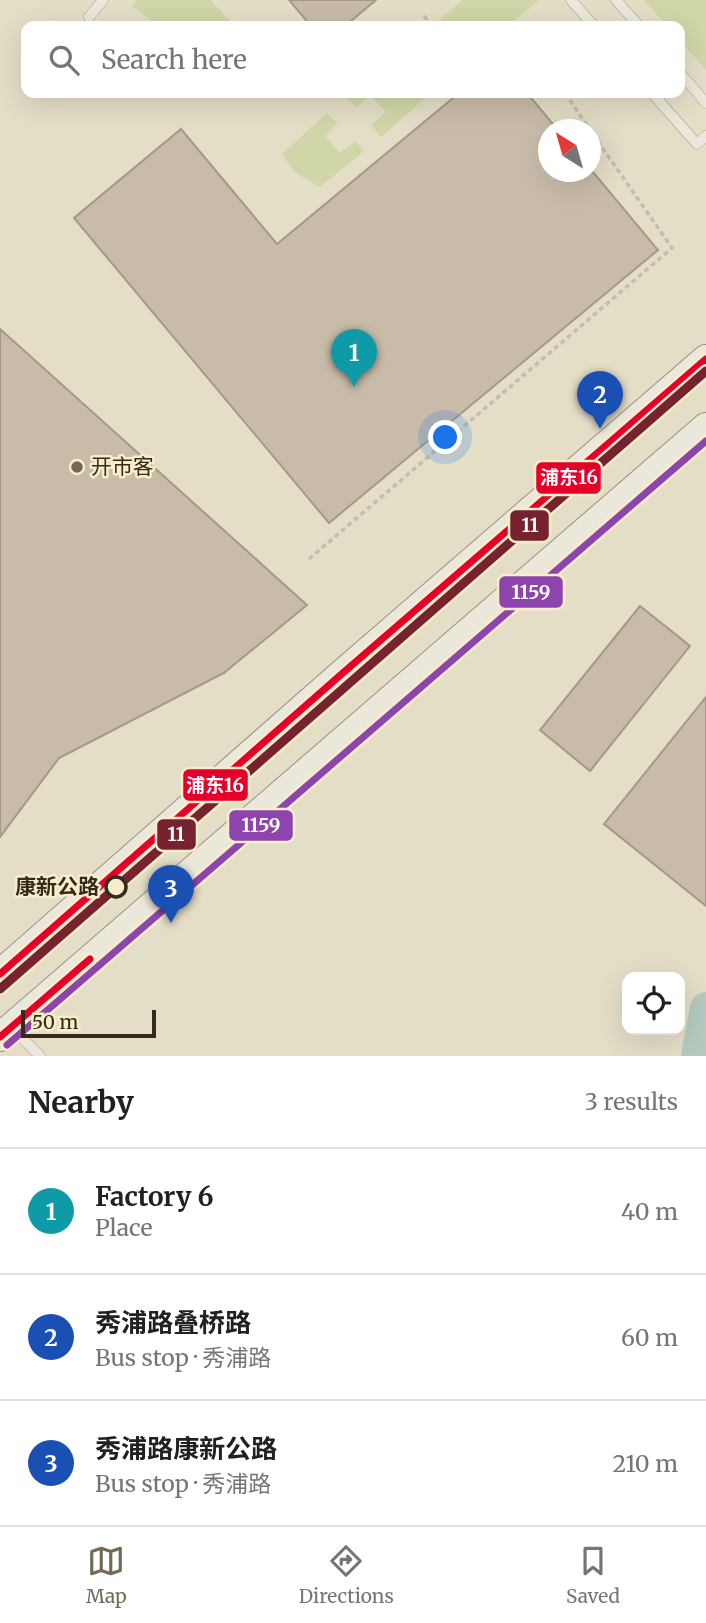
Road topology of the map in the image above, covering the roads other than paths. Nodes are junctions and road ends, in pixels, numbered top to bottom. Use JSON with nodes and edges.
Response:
{"nodes":[{"id":1,"x":103,"y":0,"type":"edge"},
{"id":2,"x":570,"y":0,"type":"edge"},
{"id":3,"x":616,"y":0,"type":"edge"},
{"id":4,"x":89,"y":17,"type":"dead end"},
{"id":5,"x":589,"y":21,"type":"edge"},
{"id":6,"x":635,"y":21,"type":"edge"},
{"id":7,"x":685,"y":79,"type":"edge"},
{"id":8,"x":656,"y":98,"type":"edge"},
{"id":9,"x":706,"y":103,"type":"edge"},
{"id":10,"x":706,"y":136,"type":"edge"},
{"id":11,"x":706,"y":359,"type":"edge"},
{"id":12,"x":706,"y":427,"type":"edge"},
{"id":13,"x":0,"y":974,"type":"edge"},
{"id":14,"x":6,"y":1032,"type":"edge"},
{"id":15,"x":40,"y":1056,"type":"edge"}],
"edges":[{"from":1,"to":4,"type":"lane"},
{"from":2,"to":5,"type":"lane"},
{"from":3,"to":6,"type":"lane"},
{"from":7,"to":9,"type":"lane"},
{"from":8,"to":10,"type":"lane"},
{"from":11,"to":13,"type":"main road"},
{"from":12,"to":14,"type":"main road"},
{"from":14,"to":15,"type":"lane"}]}
